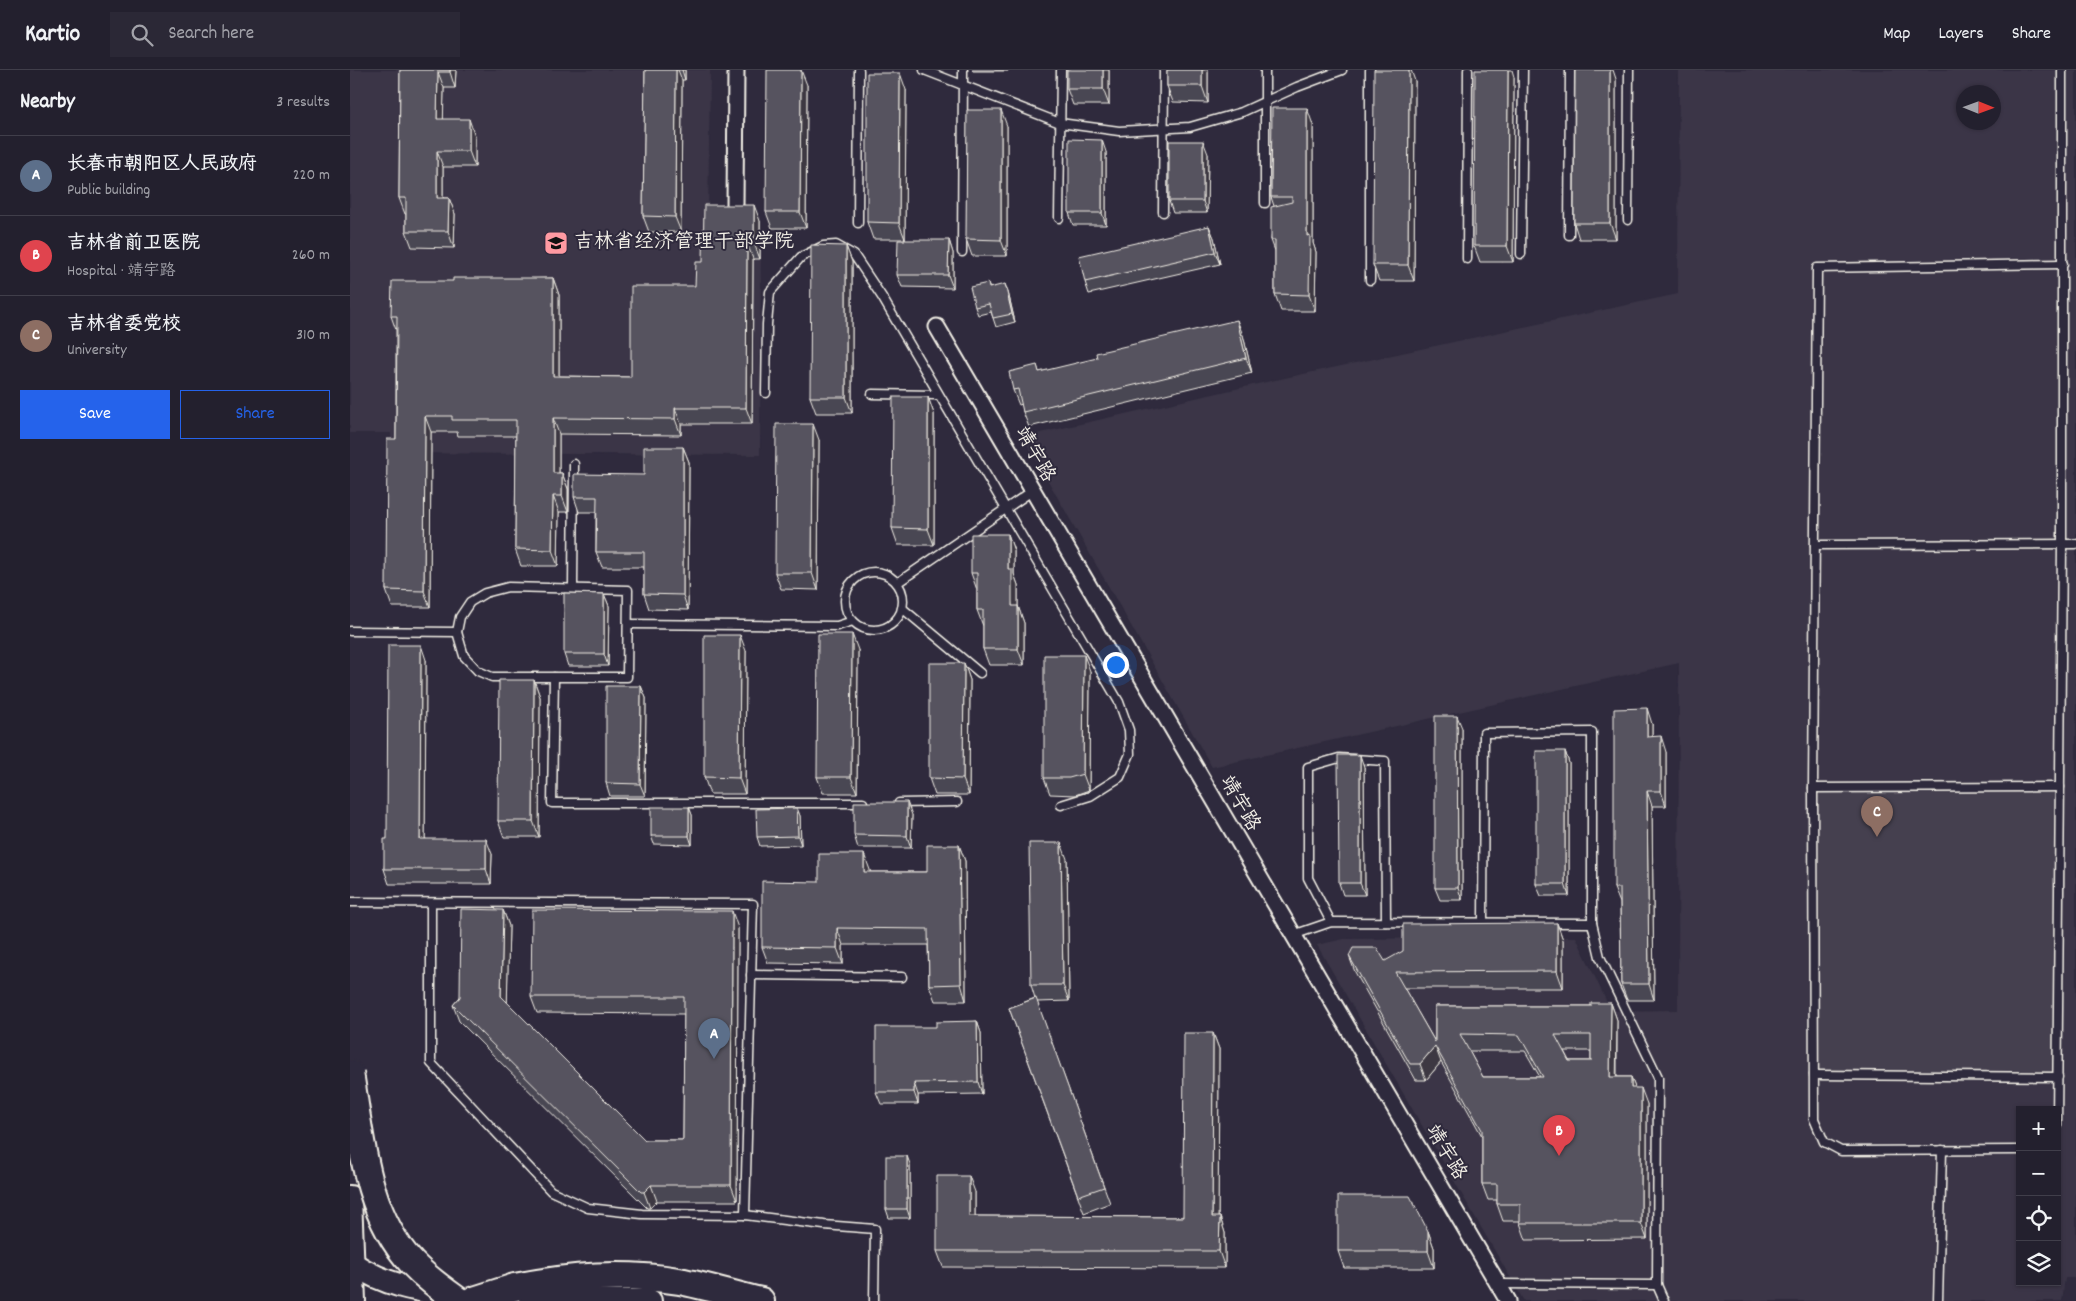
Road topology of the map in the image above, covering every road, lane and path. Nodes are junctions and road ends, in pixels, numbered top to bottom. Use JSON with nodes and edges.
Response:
{"nodes":[{"id":1,"x":736,"y":70,"type":"edge"},
{"id":2,"x":859,"y":70,"type":"edge"},
{"id":3,"x":924,"y":70,"type":"edge"},
{"id":4,"x":964,"y":70,"type":"edge"},
{"id":5,"x":1061,"y":70,"type":"edge"},
{"id":6,"x":1164,"y":70,"type":"edge"},
{"id":7,"x":1265,"y":70,"type":"edge"},
{"id":8,"x":1342,"y":70,"type":"edge"},
{"id":9,"x":1370,"y":70,"type":"edge"},
{"id":10,"x":1468,"y":70,"type":"edge"},
{"id":11,"x":1523,"y":70,"type":"edge"},
{"id":12,"x":1570,"y":70,"type":"edge"},
{"id":13,"x":1628,"y":70,"type":"edge"},
{"id":14,"x":2062,"y":70,"type":"edge"},
{"id":15,"x":963,"y":86,"type":"junction"},
{"id":16,"x":1265,"y":102,"type":"junction"},
{"id":17,"x":1060,"y":123,"type":"junction"},
{"id":18,"x":1164,"y":129,"type":"junction"},
{"id":19,"x":1265,"y":204,"type":"dead end"},
{"id":20,"x":735,"y":206,"type":"edge"},
{"id":21,"x":1163,"y":212,"type":"dead end"},
{"id":22,"x":1058,"y":218,"type":"dead end"},
{"id":23,"x":1628,"y":220,"type":"dead end"},
{"id":24,"x":858,"y":223,"type":"dead end"},
{"id":25,"x":1568,"y":235,"type":"dead end"},
{"id":26,"x":962,"y":252,"type":"dead end"},
{"id":27,"x":1520,"y":254,"type":"dead end"},
{"id":28,"x":1467,"y":260,"type":"dead end"},
{"id":29,"x":2062,"y":264,"type":"junction"},
{"id":30,"x":1370,"y":280,"type":"dead end"},
{"id":31,"x":936,"y":327,"type":"dead end"},
{"id":32,"x":766,"y":392,"type":"dead end"},
{"id":33,"x":872,"y":394,"type":"dead end"},
{"id":34,"x":938,"y":394,"type":"junction"},
{"id":35,"x":574,"y":464,"type":"dead end"},
{"id":36,"x":1032,"y":491,"type":"junction"},
{"id":37,"x":1004,"y":508,"type":"junction"},
{"id":38,"x":2062,"y":544,"type":"junction"},
{"id":39,"x":2076,"y":544,"type":"edge"},
{"id":40,"x":1816,"y":545,"type":"junction"},
{"id":41,"x":897,"y":583,"type":"junction"},
{"id":42,"x":573,"y":588,"type":"junction"},
{"id":43,"x":902,"y":608,"type":"junction"},
{"id":44,"x":853,"y":621,"type":"junction"},
{"id":45,"x":628,"y":624,"type":"junction"},
{"id":46,"x":350,"y":631,"type":"edge"},
{"id":47,"x":457,"y":632,"type":"junction"},
{"id":48,"x":980,"y":673,"type":"dead end"},
{"id":49,"x":554,"y":677,"type":"junction"},
{"id":50,"x":2060,"y":787,"type":"junction"},
{"id":51,"x":1813,"y":788,"type":"junction"},
{"id":52,"x":871,"y":802,"type":"edge"},
{"id":53,"x":890,"y":802,"type":"edge"},
{"id":54,"x":957,"y":802,"type":"dead end"},
{"id":55,"x":1061,"y":805,"type":"dead end"},
{"id":56,"x":350,"y":902,"type":"edge"},
{"id":57,"x":431,"y":903,"type":"junction"},
{"id":58,"x":1483,"y":921,"type":"junction"},
{"id":59,"x":1331,"y":922,"type":"junction"},
{"id":60,"x":1386,"y":922,"type":"junction"},
{"id":61,"x":1592,"y":923,"type":"junction"},
{"id":62,"x":1293,"y":935,"type":"junction"},
{"id":63,"x":751,"y":974,"type":"junction"},
{"id":64,"x":902,"y":977,"type":"dead end"},
{"id":65,"x":350,"y":1074,"type":"edge"},
{"id":66,"x":1814,"y":1075,"type":"junction"},
{"id":67,"x":2058,"y":1077,"type":"junction"},
{"id":68,"x":2057,"y":1106,"type":"edge"},
{"id":69,"x":1942,"y":1150,"type":"junction"},
{"id":70,"x":2016,"y":1150,"type":"edge"},
{"id":71,"x":350,"y":1197,"type":"edge"},
{"id":72,"x":745,"y":1215,"type":"junction"},
{"id":73,"x":354,"y":1264,"type":"junction"},
{"id":74,"x":1500,"y":1284,"type":"junction"},
{"id":75,"x":1657,"y":1285,"type":"junction"},
{"id":76,"x":354,"y":1301,"type":"edge"},
{"id":77,"x":459,"y":1301,"type":"edge"},
{"id":78,"x":471,"y":1301,"type":"edge"},
{"id":79,"x":475,"y":1301,"type":"edge"},
{"id":80,"x":479,"y":1301,"type":"edge"},
{"id":81,"x":650,"y":1301,"type":"edge"},
{"id":82,"x":762,"y":1301,"type":"edge"},
{"id":83,"x":874,"y":1301,"type":"edge"},
{"id":84,"x":1508,"y":1301,"type":"edge"},
{"id":85,"x":1664,"y":1301,"type":"edge"},
{"id":86,"x":1938,"y":1301,"type":"edge"}],
"edges":[{"from":1,"to":20,"type":"street"},
{"from":2,"to":24,"type":"lane"},
{"from":3,"to":15,"type":"lane"},
{"from":4,"to":15,"type":"lane"},
{"from":5,"to":17,"type":"lane"},
{"from":6,"to":18,"type":"lane"},
{"from":7,"to":16,"type":"lane"},
{"from":8,"to":16,"type":"lane"},
{"from":9,"to":30,"type":"lane"},
{"from":10,"to":28,"type":"lane"},
{"from":11,"to":27,"type":"lane"},
{"from":12,"to":25,"type":"lane"},
{"from":13,"to":23,"type":"lane"},
{"from":14,"to":29,"type":"lane"},
{"from":15,"to":17,"type":"lane"},
{"from":15,"to":26,"type":"lane"},
{"from":16,"to":18,"type":"lane"},
{"from":16,"to":19,"type":"lane"},
{"from":17,"to":18,"type":"lane"},
{"from":17,"to":22,"type":"lane"},
{"from":18,"to":21,"type":"lane"},
{"from":29,"to":38,"type":"lane"},
{"from":29,"to":40,"type":"lane"},
{"from":31,"to":36,"type":"street","name":"靖宇路"},
{"from":32,"to":34,"type":"lane"},
{"from":33,"to":34,"type":"lane"},
{"from":34,"to":37,"type":"lane"},
{"from":35,"to":42,"type":"lane"},
{"from":36,"to":37,"type":"lane"},
{"from":36,"to":62,"type":"street","name":"靖宇路"},
{"from":37,"to":41,"type":"lane"},
{"from":37,"to":55,"type":"lane"},
{"from":38,"to":39,"type":"lane"},
{"from":38,"to":40,"type":"lane"},
{"from":38,"to":50,"type":"lane"},
{"from":40,"to":51,"type":"lane"},
{"from":41,"to":43,"type":"lane"},
{"from":41,"to":44,"type":"lane"},
{"from":42,"to":45,"type":"lane"},
{"from":42,"to":47,"type":"lane"},
{"from":43,"to":44,"type":"lane"},
{"from":43,"to":48,"type":"lane"},
{"from":44,"to":45,"type":"lane"},
{"from":45,"to":49,"type":"lane"},
{"from":46,"to":47,"type":"lane"},
{"from":47,"to":49,"type":"lane"},
{"from":49,"to":52,"type":"lane"},
{"from":50,"to":51,"type":"lane"},
{"from":50,"to":67,"type":"lane"},
{"from":51,"to":66,"type":"lane"},
{"from":53,"to":54,"type":"lane"},
{"from":56,"to":57,"type":"lane"},
{"from":57,"to":63,"type":"lane"},
{"from":57,"to":72,"type":"lane"},
{"from":58,"to":60,"type":"lane"},
{"from":58,"to":61,"type":"lane"},
{"from":58,"to":61,"type":"lane"},
{"from":59,"to":60,"type":"lane"},
{"from":59,"to":60,"type":"lane"},
{"from":59,"to":62,"type":"lane"},
{"from":61,"to":75,"type":"lane"},
{"from":62,"to":74,"type":"street","name":"靖宇路"},
{"from":63,"to":64,"type":"lane"},
{"from":63,"to":72,"type":"lane"},
{"from":65,"to":77,"type":"highway","bridge":true},
{"from":66,"to":67,"type":"lane"},
{"from":66,"to":69,"type":"lane"},
{"from":67,"to":68,"type":"lane"},
{"from":69,"to":70,"type":"lane"},
{"from":69,"to":86,"type":"lane"},
{"from":71,"to":73,"type":"main road"},
{"from":72,"to":83,"type":"lane"},
{"from":73,"to":76,"type":"main road"},
{"from":73,"to":80,"type":"main road"},
{"from":74,"to":75,"type":"lane"},
{"from":74,"to":84,"type":"street","name":"靖宇路"},
{"from":75,"to":85,"type":"lane"},
{"from":78,"to":82,"type":"highway","bridge":true},
{"from":79,"to":80,"type":"main road"},
{"from":80,"to":81,"type":"main road"}]}
